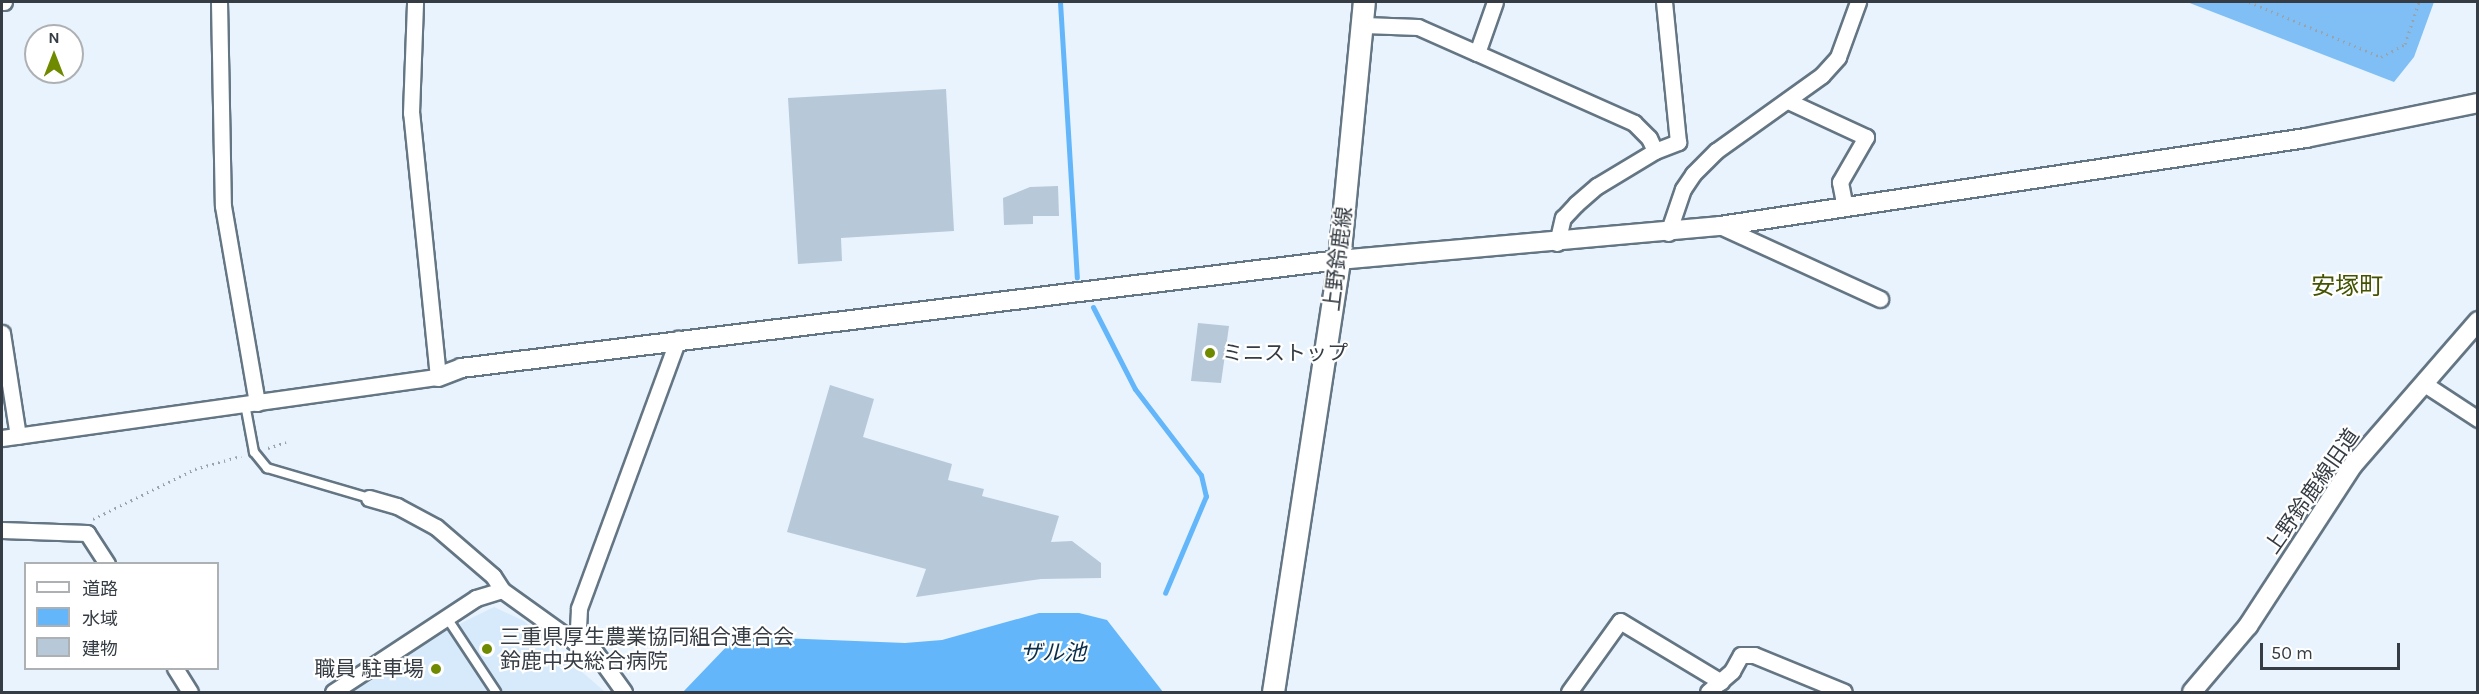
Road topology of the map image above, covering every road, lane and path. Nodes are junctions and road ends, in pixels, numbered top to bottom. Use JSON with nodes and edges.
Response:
{"nodes":[{"id":1,"x":219,"y":2,"type":"edge"},
{"id":2,"x":415,"y":2,"type":"edge"},
{"id":3,"x":1364,"y":2,"type":"edge"},
{"id":4,"x":1495,"y":2,"type":"edge"},
{"id":5,"x":1664,"y":2,"type":"edge"},
{"id":6,"x":1858,"y":2,"type":"edge"},
{"id":7,"x":2249,"y":2,"type":"edge"},
{"id":8,"x":2419,"y":2,"type":"edge"},
{"id":9,"x":1364,"y":25,"type":"junction"},
{"id":10,"x":1477,"y":53,"type":"junction"},
{"id":11,"x":1788,"y":101,"type":"junction"},
{"id":12,"x":2478,"y":104,"type":"edge"},
{"id":13,"x":1655,"y":152,"type":"junction"},
{"id":14,"x":1845,"y":208,"type":"junction"},
{"id":15,"x":1720,"y":226,"type":"junction"},
{"id":16,"x":1668,"y":232,"type":"junction"},
{"id":17,"x":1557,"y":243,"type":"junction"},
{"id":18,"x":1339,"y":260,"type":"junction"},
{"id":19,"x":1880,"y":299,"type":"dead end"},
{"id":20,"x":2478,"y":321,"type":"edge"},
{"id":21,"x":2,"y":333,"type":"edge"},
{"id":22,"x":678,"y":339,"type":"junction"},
{"id":23,"x":438,"y":377,"type":"junction"},
{"id":24,"x":2423,"y":383,"type":"junction"},
{"id":25,"x":251,"y":403,"type":"junction"},
{"id":26,"x":2478,"y":419,"type":"edge"},
{"id":27,"x":18,"y":436,"type":"junction"},
{"id":28,"x":2,"y":438,"type":"edge"},
{"id":29,"x":286,"y":442,"type":"dead end"},
{"id":30,"x":254,"y":452,"type":"junction"},
{"id":31,"x":369,"y":498,"type":"joint"},
{"id":32,"x":2,"y":530,"type":"edge"},
{"id":33,"x":87,"y":532,"type":"junction"},
{"id":34,"x":106,"y":562,"type":"edge"},
{"id":35,"x":502,"y":590,"type":"junction"},
{"id":36,"x":447,"y":618,"type":"junction"},
{"id":37,"x":598,"y":659,"type":"junction"},
{"id":38,"x":176,"y":670,"type":"edge"},
{"id":39,"x":1721,"y":682,"type":"junction"},
{"id":40,"x":190,"y":693,"type":"edge"},
{"id":41,"x":333,"y":693,"type":"edge"},
{"id":42,"x":496,"y":693,"type":"edge"},
{"id":43,"x":624,"y":693,"type":"edge"},
{"id":44,"x":1273,"y":693,"type":"edge"},
{"id":45,"x":1569,"y":693,"type":"edge"},
{"id":46,"x":1708,"y":693,"type":"edge"},
{"id":47,"x":1844,"y":693,"type":"edge"},
{"id":48,"x":2192,"y":693,"type":"edge"}],
"edges":[{"from":1,"to":25,"type":"street"},
{"from":2,"to":23,"type":"street"},
{"from":3,"to":9,"type":"main road","name":"上野鈴鹿線"},
{"from":4,"to":10,"type":"street"},
{"from":5,"to":13,"type":"street"},
{"from":6,"to":11,"type":"street"},
{"from":7,"to":8,"type":"path"},
{"from":9,"to":10,"type":"street"},
{"from":9,"to":18,"type":"main road","name":"上野鈴鹿線"},
{"from":10,"to":13,"type":"street"},
{"from":11,"to":14,"type":"street"},
{"from":11,"to":16,"type":"street"},
{"from":12,"to":14,"type":"street"},
{"from":13,"to":17,"type":"street"},
{"from":14,"to":15,"type":"street"},
{"from":15,"to":16,"type":"street"},
{"from":15,"to":19,"type":"street"},
{"from":16,"to":17,"type":"street"},
{"from":17,"to":18,"type":"street"},
{"from":18,"to":22,"type":"street"},
{"from":18,"to":44,"type":"main road","name":"上野鈴鹿線"},
{"from":20,"to":24,"type":"street","name":"上野鈴鹿線旧道"},
{"from":21,"to":27,"type":"street"},
{"from":22,"to":23,"type":"street"},
{"from":22,"to":37,"type":"street"},
{"from":23,"to":25,"type":"street"},
{"from":24,"to":26,"type":"street"},
{"from":24,"to":48,"type":"street","name":"上野鈴鹿線旧道"},
{"from":25,"to":27,"type":"street"},
{"from":25,"to":30,"type":"lane"},
{"from":27,"to":28,"type":"street"},
{"from":29,"to":30,"type":"path"},
{"from":30,"to":31,"type":"lane"},
{"from":30,"to":33,"type":"path"},
{"from":31,"to":35,"type":"street"},
{"from":32,"to":33,"type":"street"},
{"from":33,"to":34,"type":"street"},
{"from":35,"to":36,"type":"street"},
{"from":35,"to":37,"type":"street"},
{"from":36,"to":41,"type":"street"},
{"from":36,"to":42,"type":"lane"},
{"from":37,"to":43,"type":"street"},
{"from":38,"to":40,"type":"street"},
{"from":39,"to":45,"type":"street"},
{"from":39,"to":46,"type":"street"},
{"from":39,"to":47,"type":"street"}]}
